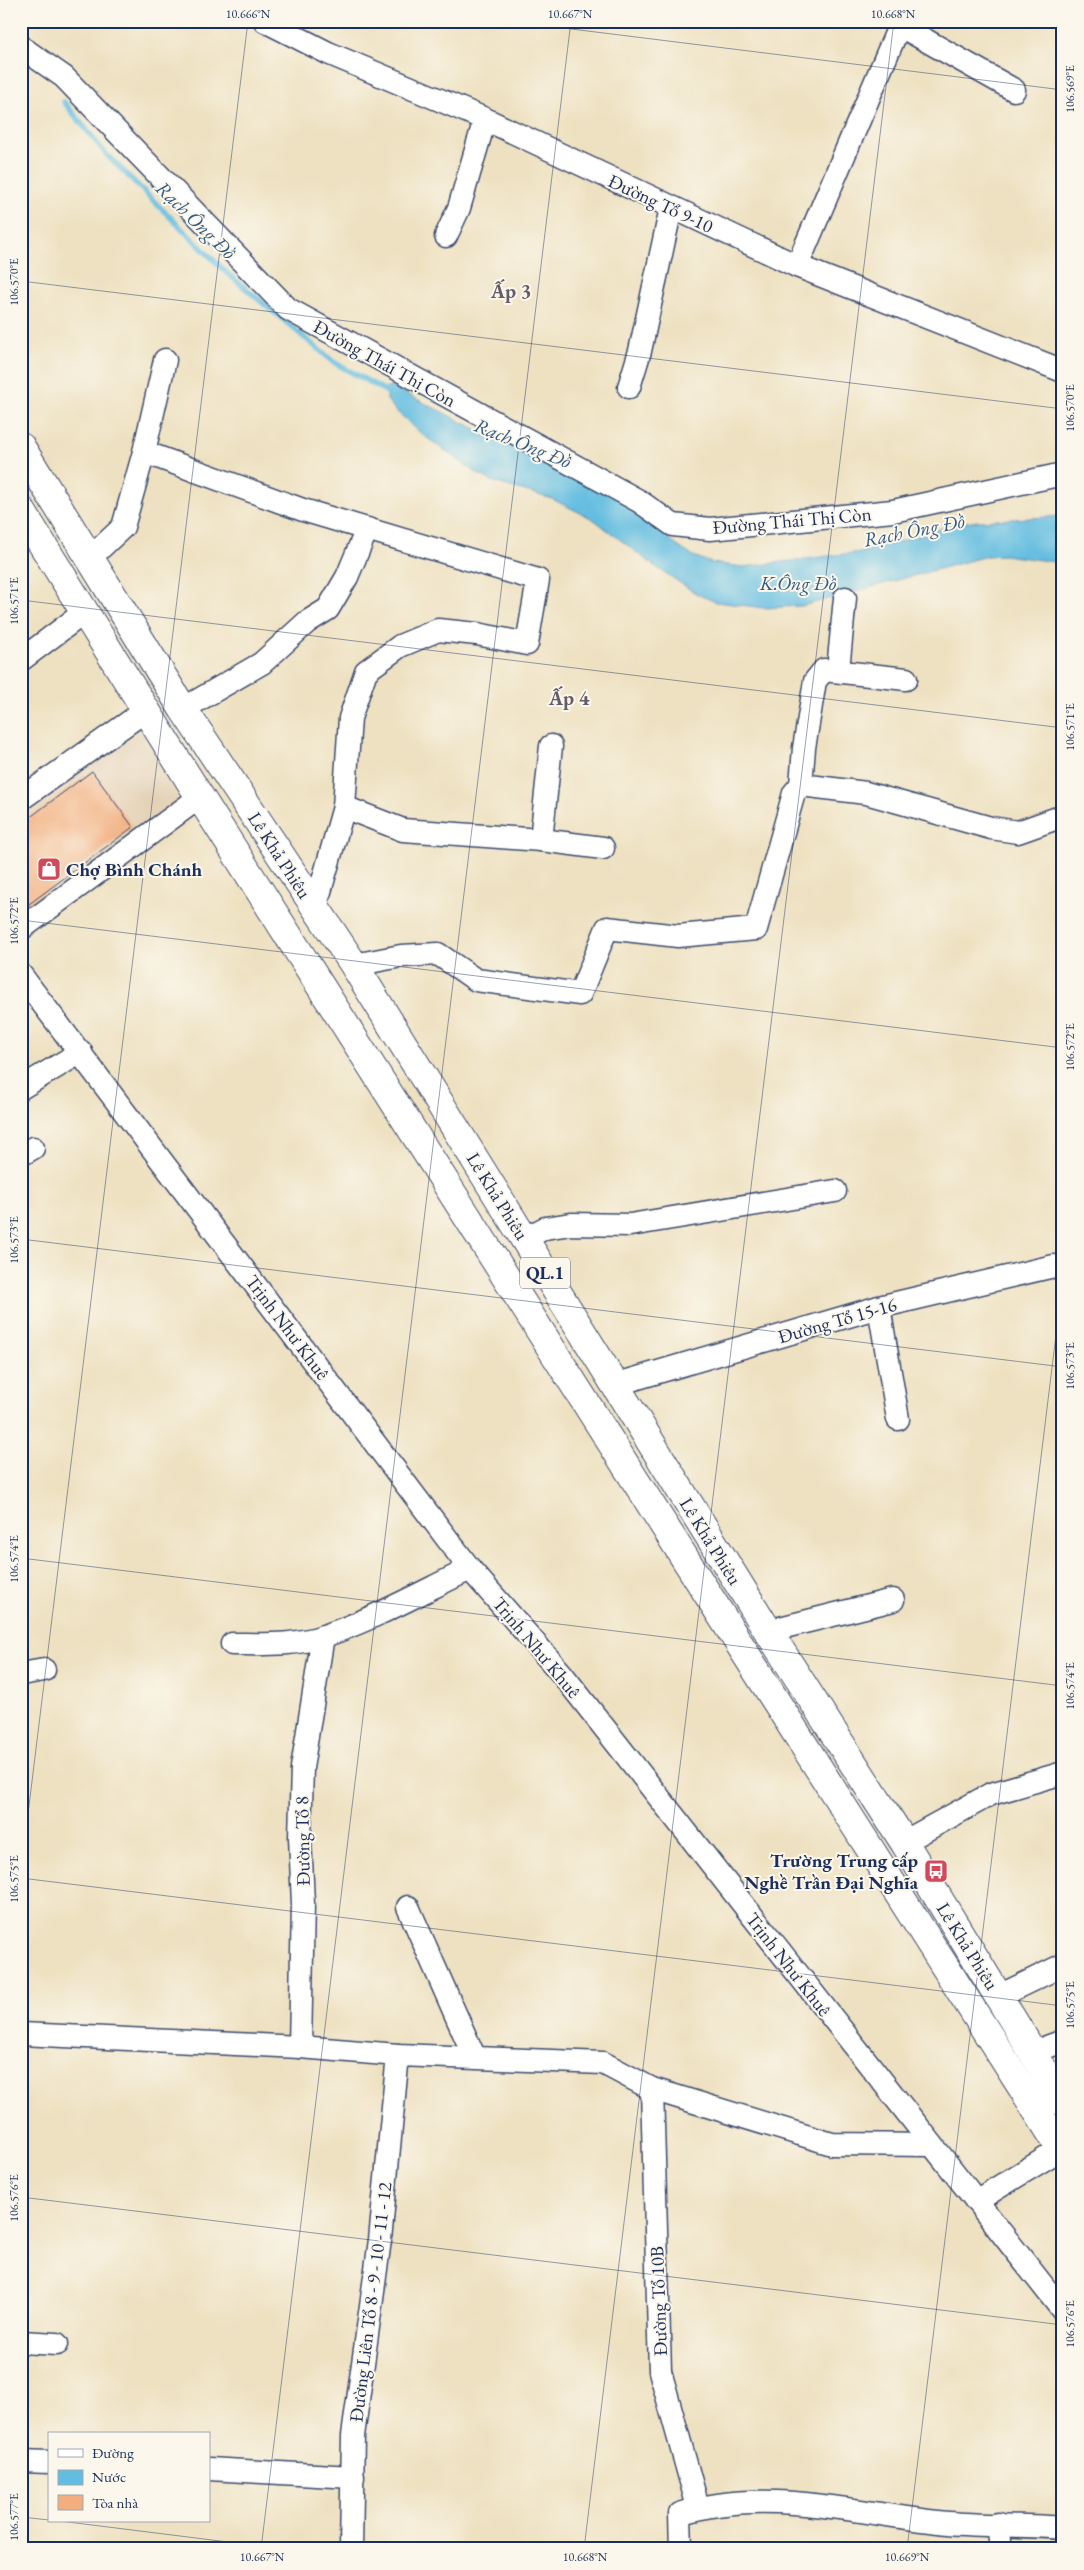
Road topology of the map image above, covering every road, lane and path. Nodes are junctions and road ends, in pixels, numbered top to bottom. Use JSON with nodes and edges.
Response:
{"nodes":[{"id":1,"x":265,"y":21,"type":"edge"},
{"id":2,"x":21,"y":47,"type":"edge"},
{"id":3,"x":1014,"y":90,"type":"dead end"},
{"id":4,"x":485,"y":119,"type":"junction"},
{"id":5,"x":671,"y":208,"type":"junction"},
{"id":6,"x":446,"y":236,"type":"dead end"},
{"id":7,"x":797,"y":266,"type":"junction"},
{"id":8,"x":165,"y":360,"type":"dead end"},
{"id":9,"x":1063,"y":370,"type":"edge"},
{"id":10,"x":629,"y":387,"type":"dead end"},
{"id":11,"x":21,"y":447,"type":"edge"},
{"id":12,"x":144,"y":452,"type":"junction"},
{"id":13,"x":1063,"y":474,"type":"edge"},
{"id":14,"x":21,"y":510,"type":"edge"},
{"id":15,"x":367,"y":529,"type":"junction"},
{"id":16,"x":90,"y":558,"type":"junction"},
{"id":17,"x":845,"y":598,"type":"dead end"},
{"id":18,"x":86,"y":612,"type":"junction"},
{"id":19,"x":21,"y":660,"type":"edge"},
{"id":20,"x":838,"y":670,"type":"junction"},
{"id":21,"x":906,"y":679,"type":"dead end"},
{"id":22,"x":183,"y":709,"type":"junction"},
{"id":23,"x":146,"y":710,"type":"junction"},
{"id":24,"x":551,"y":746,"type":"dead end"},
{"id":25,"x":801,"y":785,"type":"junction"},
{"id":26,"x":200,"y":797,"type":"junction"},
{"id":27,"x":21,"y":799,"type":"edge"},
{"id":28,"x":344,"y":807,"type":"junction"},
{"id":29,"x":1063,"y":816,"type":"edge"},
{"id":30,"x":541,"y":840,"type":"junction"},
{"id":31,"x":603,"y":848,"type":"dead end"},
{"id":32,"x":315,"y":908,"type":"junction"},
{"id":33,"x":21,"y":929,"type":"edge"},
{"id":34,"x":354,"y":965,"type":"junction"},
{"id":35,"x":21,"y":975,"type":"edge"},
{"id":36,"x":81,"y":1052,"type":"junction"},
{"id":37,"x":21,"y":1088,"type":"edge"},
{"id":38,"x":835,"y":1191,"type":"dead end"},
{"id":39,"x":524,"y":1238,"type":"junction"},
{"id":40,"x":1060,"y":1261,"type":"edge"},
{"id":41,"x":879,"y":1307,"type":"junction"},
{"id":42,"x":614,"y":1385,"type":"junction"},
{"id":43,"x":898,"y":1419,"type":"dead end"},
{"id":44,"x":470,"y":1569,"type":"junction"},
{"id":45,"x":893,"y":1600,"type":"dead end"},
{"id":46,"x":768,"y":1631,"type":"junction"},
{"id":47,"x":323,"y":1636,"type":"junction"},
{"id":48,"x":232,"y":1644,"type":"dead end"},
{"id":49,"x":44,"y":1670,"type":"dead end"},
{"id":50,"x":21,"y":1674,"type":"edge"},
{"id":51,"x":1063,"y":1773,"type":"edge"},
{"id":52,"x":904,"y":1842,"type":"junction"},
{"id":53,"x":408,"y":1907,"type":"dead end"},
{"id":54,"x":1063,"y":1965,"type":"edge"},
{"id":55,"x":999,"y":1996,"type":"junction"},
{"id":56,"x":21,"y":2034,"type":"edge"},
{"id":57,"x":1063,"y":2041,"type":"edge"},
{"id":58,"x":300,"y":2047,"type":"junction"},
{"id":59,"x":1031,"y":2053,"type":"junction"},
{"id":60,"x":398,"y":2055,"type":"junction"},
{"id":61,"x":474,"y":2056,"type":"junction"},
{"id":62,"x":652,"y":2089,"type":"junction"},
{"id":63,"x":1063,"y":2102,"type":"edge"},
{"id":64,"x":932,"y":2145,"type":"junction"},
{"id":65,"x":1062,"y":2150,"type":"edge"},
{"id":66,"x":976,"y":2201,"type":"junction"},
{"id":67,"x":1063,"y":2311,"type":"edge"},
{"id":68,"x":21,"y":2342,"type":"edge"},
{"id":69,"x":57,"y":2344,"type":"dead end"},
{"id":70,"x":21,"y":2461,"type":"edge"},
{"id":71,"x":48,"y":2462,"type":"edge"},
{"id":72,"x":210,"y":2469,"type":"edge"},
{"id":73,"x":353,"y":2477,"type":"junction"},
{"id":74,"x":698,"y":2507,"type":"junction"},
{"id":75,"x":998,"y":2524,"type":"junction"},
{"id":76,"x":1063,"y":2528,"type":"edge"},
{"id":77,"x":351,"y":2549,"type":"edge"},
{"id":78,"x":681,"y":2549,"type":"edge"},
{"id":79,"x":1001,"y":2549,"type":"edge"}],
"edges":[{"from":1,"to":4,"type":"street","name":"Đường Tổ 9-10"},
{"from":2,"to":13,"type":"street","name":"Đường Thái Thị Còn"},
{"from":3,"to":7,"type":"street"},
{"from":4,"to":5,"type":"street","name":"Đường Tổ 9-10"},
{"from":4,"to":6,"type":"street"},
{"from":5,"to":7,"type":"street","name":"Đường Tổ 9-10"},
{"from":5,"to":10,"type":"street"},
{"from":7,"to":9,"type":"street","name":"Đường Tổ 9-10"},
{"from":8,"to":12,"type":"street"},
{"from":11,"to":16,"type":"highway","name":"Lê Khả Phiêu","number":"QL.1"},
{"from":12,"to":15,"type":"street"},
{"from":12,"to":16,"type":"street"},
{"from":14,"to":18,"type":"highway","name":"Lê Khả Phiêu","number":"QL.1"},
{"from":15,"to":22,"type":"street"},
{"from":15,"to":28,"type":"street"},
{"from":16,"to":22,"type":"highway","name":"Lê Khả Phiêu","number":"QL.1"},
{"from":17,"to":20,"type":"street"},
{"from":18,"to":19,"type":"street"},
{"from":18,"to":23,"type":"highway","name":"Lê Khả Phiêu","number":"QL.1"},
{"from":20,"to":21,"type":"street"},
{"from":20,"to":25,"type":"street"},
{"from":22,"to":32,"type":"highway","name":"Lê Khả Phiêu","number":"QL.1"},
{"from":23,"to":26,"type":"highway","name":"Lê Khả Phiêu","number":"QL.1"},
{"from":23,"to":27,"type":"street"},
{"from":24,"to":30,"type":"street"},
{"from":25,"to":29,"type":"street"},
{"from":25,"to":34,"type":"street"},
{"from":26,"to":33,"type":"street"},
{"from":26,"to":65,"type":"highway","name":"Lê Khả Phiêu","number":"QL.1"},
{"from":28,"to":30,"type":"street"},
{"from":28,"to":32,"type":"street"},
{"from":30,"to":31,"type":"street"},
{"from":32,"to":34,"type":"highway","name":"Lê Khả Phiêu","number":"QL.1"},
{"from":34,"to":39,"type":"highway","name":"Lê Khả Phiêu","number":"QL.1"},
{"from":35,"to":36,"type":"street","name":"Trịnh Như Khuê"},
{"from":36,"to":37,"type":"street"},
{"from":36,"to":44,"type":"street","name":"Trịnh Như Khuê"},
{"from":38,"to":39,"type":"street"},
{"from":39,"to":42,"type":"highway","name":"Lê Khả Phiêu","number":"QL.1"},
{"from":40,"to":41,"type":"street","name":"Đường Tổ 15-16"},
{"from":41,"to":42,"type":"street","name":"Đường Tổ 15-16"},
{"from":41,"to":43,"type":"street"},
{"from":42,"to":46,"type":"highway","name":"Lê Khả Phiêu","number":"QL.1"},
{"from":44,"to":47,"type":"street"},
{"from":44,"to":64,"type":"street","name":"Trịnh Như Khuê"},
{"from":45,"to":46,"type":"street"},
{"from":46,"to":52,"type":"highway","name":"Lê Khả Phiêu","number":"QL.1"},
{"from":47,"to":48,"type":"street"},
{"from":47,"to":58,"type":"street","name":"Đường Tổ 8"},
{"from":49,"to":50,"type":"street"},
{"from":51,"to":52,"type":"street"},
{"from":52,"to":55,"type":"highway","name":"Lê Khả Phiêu","number":"QL.1"},
{"from":53,"to":61,"type":"street"},
{"from":54,"to":55,"type":"street"},
{"from":55,"to":59,"type":"highway","name":"Lê Khả Phiêu","number":"QL.1"},
{"from":56,"to":58,"type":"street"},
{"from":57,"to":59,"type":"street"},
{"from":58,"to":60,"type":"street"},
{"from":59,"to":63,"type":"highway","name":"Lê Khả Phiêu","number":"QL.1"},
{"from":60,"to":61,"type":"street"},
{"from":60,"to":73,"type":"street","name":"Đường Liên Tổ 8 - 9 - 10 - 11 - 12"},
{"from":61,"to":62,"type":"street"},
{"from":62,"to":64,"type":"street"},
{"from":62,"to":74,"type":"street","name":"Đường Tổ 10B"},
{"from":64,"to":66,"type":"street","name":"Trịnh Như Khuê"},
{"from":65,"to":66,"type":"street"},
{"from":66,"to":67,"type":"street","name":"Trịnh Như Khuê"},
{"from":68,"to":69,"type":"street"},
{"from":70,"to":71,"type":"street"},
{"from":72,"to":73,"type":"street"},
{"from":73,"to":77,"type":"street","name":"Đường Liên Tổ 8 - 9 - 10 - 11 - 12"},
{"from":74,"to":75,"type":"street"},
{"from":74,"to":78,"type":"street"},
{"from":75,"to":76,"type":"street"},
{"from":75,"to":79,"type":"street"}]}
